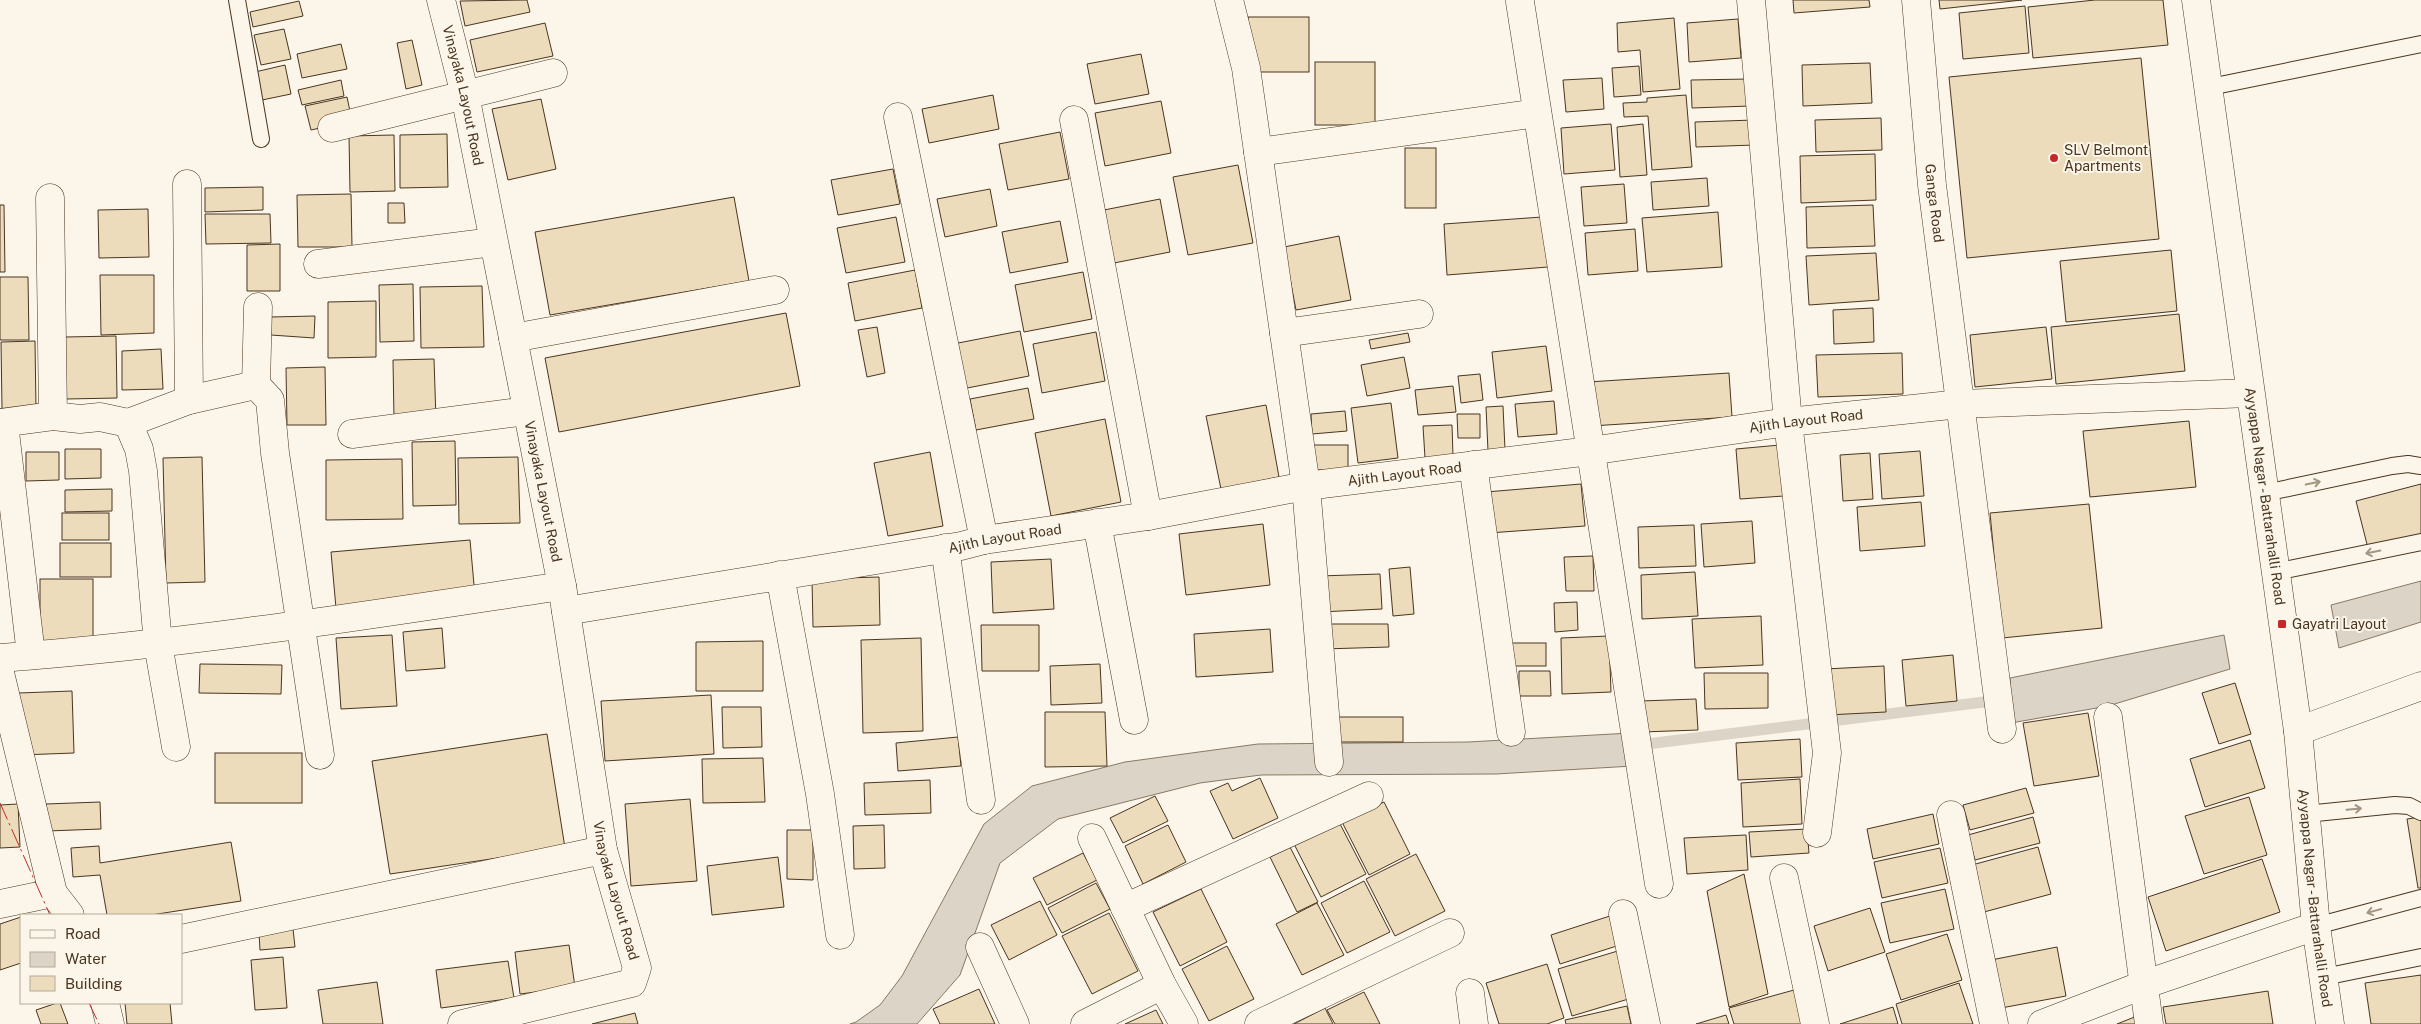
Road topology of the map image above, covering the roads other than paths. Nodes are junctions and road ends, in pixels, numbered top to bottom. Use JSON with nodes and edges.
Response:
{"nodes":[{"id":1,"x":237,"y":0,"type":"edge"},
{"id":2,"x":441,"y":0,"type":"edge"},
{"id":3,"x":1229,"y":0,"type":"edge"},
{"id":4,"x":1751,"y":0,"type":"edge"},
{"id":5,"x":1916,"y":0,"type":"edge"},
{"id":6,"x":2196,"y":0,"type":"edge"},
{"id":7,"x":1520,"y":2,"type":"dead end"},
{"id":8,"x":2421,"y":44,"type":"edge"},
{"id":9,"x":553,"y":73,"type":"dead end"},
{"id":10,"x":2210,"y":87,"type":"junction"},
{"id":11,"x":465,"y":95,"type":"junction"},
{"id":12,"x":1537,"y":113,"type":"junction"},
{"id":13,"x":898,"y":117,"type":"dead end"},
{"id":14,"x":1074,"y":120,"type":"dead end"},
{"id":15,"x":332,"y":128,"type":"dead end"},
{"id":16,"x":261,"y":139,"type":"dead end"},
{"id":17,"x":1258,"y":152,"type":"junction"},
{"id":18,"x":187,"y":184,"type":"dead end"},
{"id":19,"x":50,"y":198,"type":"dead end"},
{"id":20,"x":493,"y":242,"type":"junction"},
{"id":21,"x":318,"y":264,"type":"dead end"},
{"id":22,"x":775,"y":290,"type":"dead end"},
{"id":23,"x":258,"y":306,"type":"dead end"},
{"id":24,"x":1419,"y":314,"type":"dead end"},
{"id":25,"x":1284,"y":334,"type":"junction"},
{"id":26,"x":513,"y":338,"type":"junction"},
{"id":27,"x":256,"y":385,"type":"junction"},
{"id":28,"x":2250,"y":393,"type":"junction"},
{"id":29,"x":189,"y":400,"type":"junction"},
{"id":30,"x":1960,"y":404,"type":"junction"},
{"id":31,"x":528,"y":411,"type":"junction"},
{"id":32,"x":53,"y":416,"type":"junction"},
{"id":33,"x":1788,"y":422,"type":"junction"},
{"id":34,"x":2,"y":423,"type":"edge"},
{"id":35,"x":128,"y":423,"type":"junction"},
{"id":36,"x":352,"y":434,"type":"dead end"},
{"id":37,"x":1590,"y":451,"type":"junction"},
{"id":38,"x":1473,"y":465,"type":"junction"},
{"id":39,"x":2421,"y":466,"type":"edge"},
{"id":40,"x":1306,"y":486,"type":"junction"},
{"id":41,"x":2265,"y":493,"type":"junction"},
{"id":42,"x":1148,"y":516,"type":"junction"},
{"id":43,"x":1097,"y":523,"type":"junction"},
{"id":44,"x":984,"y":540,"type":"junction"},
{"id":45,"x":2421,"y":542,"type":"edge"},
{"id":46,"x":944,"y":548,"type":"junction"},
{"id":47,"x":2275,"y":572,"type":"junction"},
{"id":48,"x":780,"y":575,"type":"junction"},
{"id":49,"x":564,"y":598,"type":"junction"},
{"id":50,"x":302,"y":625,"type":"junction"},
{"id":51,"x":158,"y":644,"type":"junction"},
{"id":52,"x":31,"y":655,"type":"junction"},
{"id":53,"x":0,"y":658,"type":"edge"},
{"id":54,"x":0,"y":673,"type":"edge"},
{"id":55,"x":2421,"y":686,"type":"edge"},
{"id":56,"x":2108,"y":717,"type":"dead end"},
{"id":57,"x":1134,"y":720,"type":"dead end"},
{"id":58,"x":2002,"y":729,"type":"dead end"},
{"id":59,"x":2298,"y":731,"type":"junction"},
{"id":60,"x":1511,"y":732,"type":"dead end"},
{"id":61,"x":176,"y":747,"type":"dead end"},
{"id":62,"x":320,"y":754,"type":"dead end"},
{"id":63,"x":1329,"y":762,"type":"dead end"},
{"id":64,"x":1369,"y":796,"type":"dead end"},
{"id":65,"x":980,"y":800,"type":"dead end"},
{"id":66,"x":2421,"y":812,"type":"edge"},
{"id":67,"x":2306,"y":814,"type":"junction"},
{"id":68,"x":1951,"y":815,"type":"dead end"},
{"id":69,"x":1817,"y":834,"type":"dead end"},
{"id":70,"x":1092,"y":838,"type":"dead end"},
{"id":71,"x":603,"y":850,"type":"junction"},
{"id":72,"x":1784,"y":878,"type":"dead end"},
{"id":73,"x":1659,"y":884,"type":"dead end"},
{"id":74,"x":53,"y":893,"type":"junction"},
{"id":75,"x":2421,"y":898,"type":"edge"},
{"id":76,"x":0,"y":904,"type":"edge"},
{"id":77,"x":1125,"y":908,"type":"junction"},
{"id":78,"x":69,"y":914,"type":"edge"},
{"id":79,"x":1623,"y":914,"type":"dead end"},
{"id":80,"x":2316,"y":926,"type":"junction"},
{"id":81,"x":1450,"y":933,"type":"dead end"},
{"id":82,"x":840,"y":935,"type":"dead end"},
{"id":83,"x":182,"y":939,"type":"edge"},
{"id":84,"x":980,"y":947,"type":"dead end"},
{"id":85,"x":2421,"y":957,"type":"edge"},
{"id":86,"x":2324,"y":977,"type":"junction"},
{"id":87,"x":1162,"y":985,"type":"junction"},
{"id":88,"x":2143,"y":985,"type":"junction"},
{"id":89,"x":1470,"y":993,"type":"dead end"},
{"id":90,"x":105,"y":1004,"type":"edge"},
{"id":91,"x":110,"y":1024,"type":"edge"},
{"id":92,"x":462,"y":1024,"type":"edge"},
{"id":93,"x":1015,"y":1024,"type":"edge"},
{"id":94,"x":1085,"y":1024,"type":"edge"},
{"id":95,"x":1184,"y":1024,"type":"edge"},
{"id":96,"x":1259,"y":1024,"type":"edge"},
{"id":97,"x":1474,"y":1024,"type":"edge"},
{"id":98,"x":1646,"y":1024,"type":"edge"},
{"id":99,"x":1815,"y":1024,"type":"edge"},
{"id":100,"x":1994,"y":1024,"type":"edge"},
{"id":101,"x":2042,"y":1024,"type":"edge"},
{"id":102,"x":2149,"y":1024,"type":"edge"},
{"id":103,"x":2330,"y":1024,"type":"edge"}],
"edges":[{"from":1,"to":16,"type":"lane"},
{"from":2,"to":11,"type":"street","name":"Vinayaka Layout Road"},
{"from":3,"to":17,"type":"street"},
{"from":4,"to":33,"type":"street"},
{"from":5,"to":30,"type":"street","name":"Ganga Road"},
{"from":6,"to":10,"type":"street","name":"Ayyappa Nagar - Battarahalli Road"},
{"from":7,"to":12,"type":"street"},
{"from":8,"to":10,"type":"lane"},
{"from":9,"to":11,"type":"street"},
{"from":10,"to":28,"type":"street","name":"Ayyappa Nagar - Battarahalli Road"},
{"from":11,"to":15,"type":"street"},
{"from":11,"to":20,"type":"street","name":"Vinayaka Layout Road"},
{"from":12,"to":17,"type":"street"},
{"from":12,"to":37,"type":"street"},
{"from":13,"to":44,"type":"street"},
{"from":14,"to":42,"type":"street"},
{"from":17,"to":25,"type":"street"},
{"from":18,"to":29,"type":"street"},
{"from":19,"to":32,"type":"street"},
{"from":20,"to":21,"type":"street"},
{"from":20,"to":26,"type":"street","name":"Vinayaka Layout Road"},
{"from":22,"to":26,"type":"street"},
{"from":23,"to":27,"type":"street"},
{"from":24,"to":25,"type":"street"},
{"from":25,"to":40,"type":"street"},
{"from":26,"to":31,"type":"street","name":"Vinayaka Layout Road"},
{"from":27,"to":29,"type":"street"},
{"from":27,"to":50,"type":"street"},
{"from":28,"to":30,"type":"street","name":"Ajith Layout Road"},
{"from":28,"to":41,"type":"street","name":"Ayyappa Nagar - Battarahalli Road"},
{"from":29,"to":35,"type":"street"},
{"from":30,"to":33,"type":"street","name":"Ajith Layout Road"},
{"from":30,"to":58,"type":"street","name":"Ganga Road"},
{"from":31,"to":36,"type":"street"},
{"from":31,"to":49,"type":"street","name":"Vinayaka Layout Road"},
{"from":32,"to":34,"type":"street"},
{"from":32,"to":35,"type":"street"},
{"from":33,"to":37,"type":"street","name":"Ajith Layout Road"},
{"from":33,"to":69,"type":"street"},
{"from":34,"to":52,"type":"street"},
{"from":35,"to":51,"type":"street"},
{"from":37,"to":38,"type":"street","name":"Ajith Layout Road"},
{"from":37,"to":73,"type":"street"},
{"from":38,"to":40,"type":"street","name":"Ajith Layout Road"},
{"from":38,"to":60,"type":"street"},
{"from":41,"to":39,"type":"lane","one_way":true},
{"from":40,"to":42,"type":"street","name":"Ajith Layout Road"},
{"from":40,"to":63,"type":"street"},
{"from":41,"to":47,"type":"street","name":"Ayyappa Nagar - Battarahalli Road"},
{"from":42,"to":43,"type":"street","name":"Ajith Layout Road"},
{"from":43,"to":44,"type":"street","name":"Ajith Layout Road"},
{"from":43,"to":57,"type":"street"},
{"from":44,"to":46,"type":"street","name":"Ajith Layout Road"},
{"from":45,"to":47,"type":"lane","one_way":true},
{"from":46,"to":48,"type":"street","name":"Ajith Layout Road"},
{"from":46,"to":65,"type":"street"},
{"from":47,"to":59,"type":"street","name":"Ayyappa Nagar - Battarahalli Road"},
{"from":48,"to":49,"type":"street","name":"Ajith Layout Road"},
{"from":48,"to":82,"type":"street"},
{"from":49,"to":50,"type":"street","name":"Ajith Layout Road"},
{"from":49,"to":71,"type":"street","name":"Vinayaka Layout Road"},
{"from":50,"to":51,"type":"street","name":"Ajith Layout Road"},
{"from":50,"to":62,"type":"street"},
{"from":51,"to":52,"type":"street","name":"Ajith Layout Road"},
{"from":51,"to":61,"type":"street"},
{"from":52,"to":53,"type":"street","name":"Ajith Layout Road"},
{"from":54,"to":74,"type":"street"},
{"from":55,"to":59,"type":"street"},
{"from":56,"to":88,"type":"street"},
{"from":59,"to":67,"type":"street","name":"Ayyappa Nagar - Battarahalli Road"},
{"from":64,"to":77,"type":"street"},
{"from":67,"to":66,"type":"lane","one_way":true},
{"from":67,"to":80,"type":"street","name":"Ayyappa Nagar - Battarahalli Road"},
{"from":68,"to":100,"type":"street"},
{"from":70,"to":77,"type":"street"},
{"from":71,"to":83,"type":"street"},
{"from":71,"to":92,"type":"street","name":"Vinayaka Layout Road"},
{"from":72,"to":99,"type":"street"},
{"from":74,"to":76,"type":"street"},
{"from":74,"to":78,"type":"street"},
{"from":75,"to":80,"type":"lane","one_way":true},
{"from":77,"to":87,"type":"street"},
{"from":79,"to":98,"type":"street"},
{"from":80,"to":86,"type":"street","name":"Ayyappa Nagar - Battarahalli Road"},
{"from":80,"to":88,"type":"street"},
{"from":81,"to":96,"type":"street"},
{"from":84,"to":93,"type":"street"},
{"from":85,"to":86,"type":"lane"},
{"from":86,"to":103,"type":"street","name":"Ayyappa Nagar - Battarahalli Road"},
{"from":87,"to":94,"type":"street"},
{"from":87,"to":95,"type":"street"},
{"from":88,"to":101,"type":"street"},
{"from":88,"to":102,"type":"street"},
{"from":89,"to":97,"type":"street"},
{"from":90,"to":91,"type":"street"}]}
